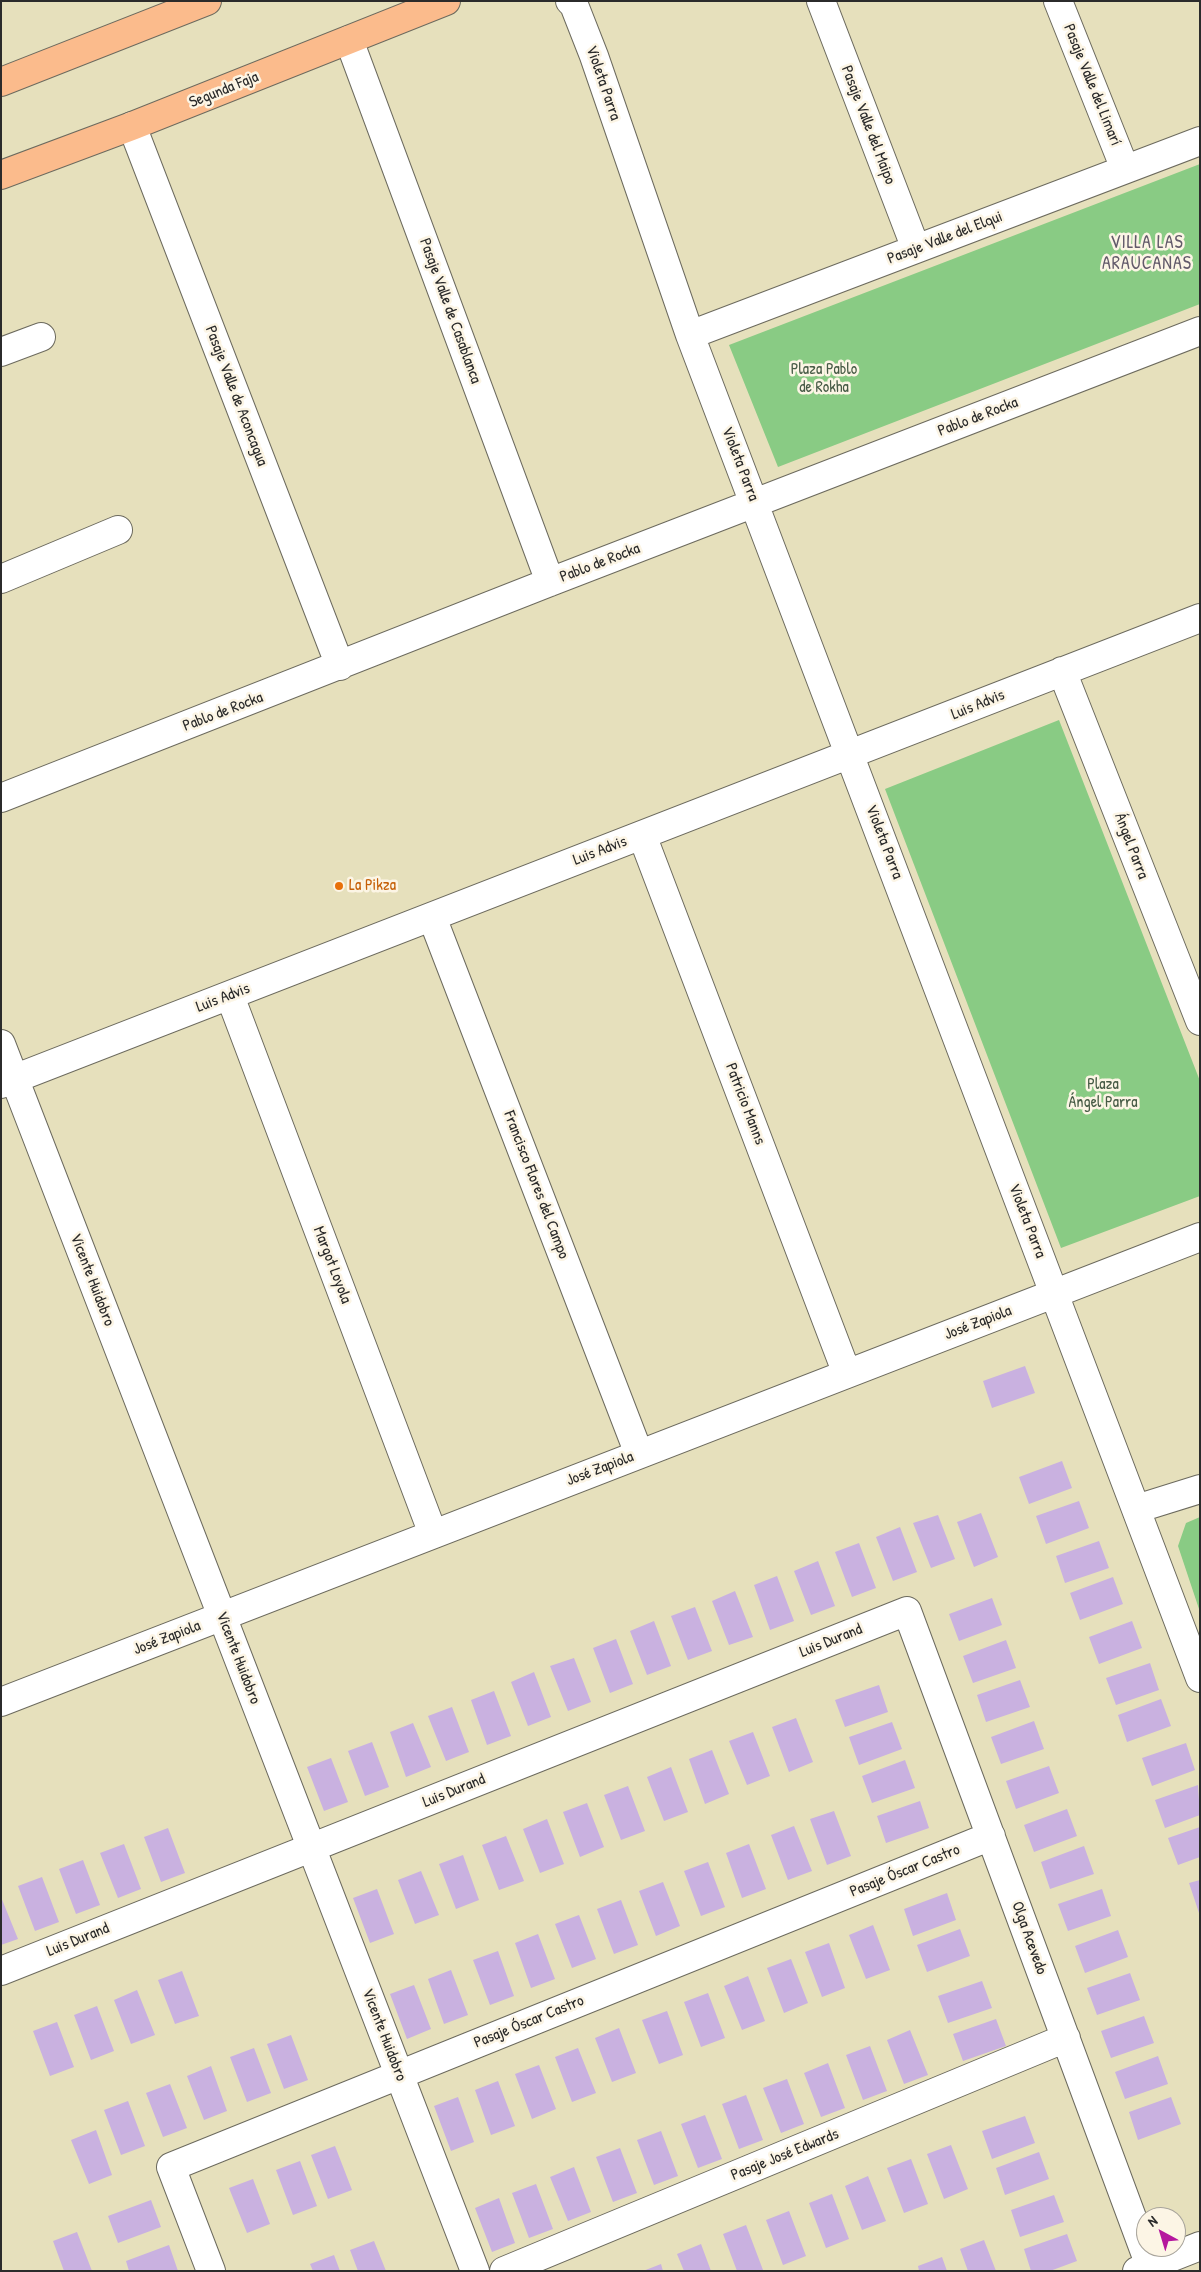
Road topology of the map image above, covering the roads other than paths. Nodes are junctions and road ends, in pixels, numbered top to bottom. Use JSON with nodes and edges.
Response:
{"nodes":[{"id":1,"x":207,"y":1,"type":"edge"},
{"id":2,"x":446,"y":1,"type":"edge"},
{"id":3,"x":821,"y":1,"type":"edge"},
{"id":4,"x":1058,"y":1,"type":"edge"},
{"id":5,"x":573,"y":2,"type":"edge"},
{"id":6,"x":349,"y":40,"type":"junction"},
{"id":7,"x":1,"y":82,"type":"edge"},
{"id":8,"x":132,"y":126,"type":"junction"},
{"id":9,"x":1200,"y":141,"type":"edge"},
{"id":10,"x":1125,"y":169,"type":"junction"},
{"id":11,"x":1,"y":175,"type":"edge"},
{"id":12,"x":916,"y":249,"type":"junction"},
{"id":13,"x":1200,"y":331,"type":"edge"},
{"id":14,"x":690,"y":335,"type":"junction"},
{"id":15,"x":41,"y":337,"type":"dead end"},
{"id":16,"x":1,"y":352,"type":"edge"},
{"id":17,"x":755,"y":503,"type":"junction"},
{"id":18,"x":118,"y":530,"type":"dead end"},
{"id":19,"x":1,"y":579,"type":"edge"},
{"id":20,"x":550,"y":582,"type":"junction"},
{"id":21,"x":1200,"y":618,"type":"edge"},
{"id":22,"x":340,"y":666,"type":"junction"},
{"id":23,"x":1062,"y":672,"type":"junction"},
{"id":24,"x":850,"y":755,"type":"junction"},
{"id":25,"x":1,"y":798,"type":"edge"},
{"id":26,"x":642,"y":835,"type":"junction"},
{"id":27,"x":432,"y":917,"type":"junction"},
{"id":28,"x":230,"y":996,"type":"junction"},
{"id":29,"x":1200,"y":1021,"type":"edge"},
{"id":30,"x":1,"y":1044,"type":"edge"},
{"id":31,"x":8,"y":1081,"type":"edge"},
{"id":32,"x":1200,"y":1237,"type":"edge"},
{"id":33,"x":1055,"y":1293,"type":"junction"},
{"id":34,"x":847,"y":1374,"type":"junction"},
{"id":35,"x":639,"y":1454,"type":"junction"},
{"id":36,"x":1200,"y":1489,"type":"edge"},
{"id":37,"x":1136,"y":1509,"type":"junction"},
{"id":38,"x":433,"y":1534,"type":"junction"},
{"id":39,"x":907,"y":1611,"type":"joint"},
{"id":40,"x":222,"y":1617,"type":"junction"},
{"id":41,"x":1200,"y":1678,"type":"edge"},
{"id":42,"x":4,"y":1694,"type":"edge"},
{"id":43,"x":991,"y":1836,"type":"junction"},
{"id":44,"x":312,"y":1848,"type":"junction"},
{"id":45,"x":1,"y":1971,"type":"edge"},
{"id":46,"x":1066,"y":2038,"type":"junction"},
{"id":47,"x":399,"y":2074,"type":"junction"},
{"id":48,"x":1200,"y":2246,"type":"edge"},
{"id":49,"x":1144,"y":2268,"type":"edge"},
{"id":50,"x":211,"y":2271,"type":"edge"},
{"id":51,"x":475,"y":2271,"type":"edge"},
{"id":52,"x":504,"y":2271,"type":"edge"}],
"edges":[{"from":1,"to":7,"type":"main road"},
{"from":2,"to":6,"type":"main road","name":"Segunda Faja"},
{"from":3,"to":12,"type":"street","name":"Pasaje Valle del Maipo"},
{"from":4,"to":10,"type":"street","name":"Pasaje Valle del Limarí"},
{"from":5,"to":14,"type":"street","name":"Violeta Parra"},
{"from":6,"to":8,"type":"main road","name":"Segunda Faja"},
{"from":6,"to":20,"type":"street","name":"Pasaje Valle de Casablanca"},
{"from":8,"to":11,"type":"main road","name":"Segunda Faja"},
{"from":8,"to":22,"type":"street","name":"Pasaje Valle de Aconcagua"},
{"from":9,"to":10,"type":"street","name":"Pasaje Valle del Elqui"},
{"from":10,"to":12,"type":"street","name":"Pasaje Valle del Elqui"},
{"from":12,"to":14,"type":"street","name":"Pasaje Valle del Elqui"},
{"from":13,"to":17,"type":"street","name":"Pablo de Rocka"},
{"from":14,"to":17,"type":"street","name":"Violeta Parra"},
{"from":15,"to":16,"type":"street"},
{"from":17,"to":20,"type":"street","name":"Pablo de Rocka"},
{"from":17,"to":24,"type":"street","name":"Violeta Parra"},
{"from":18,"to":19,"type":"street"},
{"from":20,"to":22,"type":"street","name":"Pablo de Rocka"},
{"from":21,"to":23,"type":"street","name":"Luis Advis"},
{"from":22,"to":25,"type":"street","name":"Pablo de Rocka"},
{"from":23,"to":24,"type":"street","name":"Luis Advis"},
{"from":23,"to":29,"type":"street","name":"Ángel Parra"},
{"from":24,"to":26,"type":"street","name":"Luis Advis"},
{"from":24,"to":33,"type":"street","name":"Violeta Parra"},
{"from":26,"to":27,"type":"street","name":"Luis Advis"},
{"from":26,"to":34,"type":"street","name":"Patricio Manns"},
{"from":27,"to":28,"type":"street","name":"Luis Advis"},
{"from":27,"to":35,"type":"street","name":"Francisco Flores del Campo"},
{"from":28,"to":31,"type":"street","name":"Luis Advis"},
{"from":28,"to":38,"type":"street","name":"Margot Loyola"},
{"from":30,"to":31,"type":"street","name":"Vicente Huidobro"},
{"from":31,"to":40,"type":"street","name":"Vicente Huidobro"},
{"from":32,"to":33,"type":"street","name":"José Zapiola"},
{"from":33,"to":34,"type":"street","name":"José Zapiola"},
{"from":33,"to":37,"type":"street","name":"Violeta Parra"},
{"from":34,"to":35,"type":"street","name":"José Zapiola"},
{"from":35,"to":38,"type":"street","name":"José Zapiola"},
{"from":36,"to":37,"type":"street"},
{"from":37,"to":41,"type":"street","name":"Violeta Parra"},
{"from":38,"to":40,"type":"street","name":"José Zapiola"},
{"from":39,"to":43,"type":"street","name":"Olga Acevedo"},
{"from":39,"to":44,"type":"street","name":"Luis Durand"},
{"from":40,"to":42,"type":"street","name":"José Zapiola"},
{"from":40,"to":44,"type":"street","name":"Vicente Huidobro"},
{"from":43,"to":46,"type":"street","name":"Olga Acevedo"},
{"from":43,"to":47,"type":"street","name":"Pasaje Óscar Castro"},
{"from":44,"to":45,"type":"street","name":"Luis Durand"},
{"from":44,"to":47,"type":"street","name":"Vicente Huidobro"},
{"from":46,"to":49,"type":"street","name":"Olga Acevedo"},
{"from":46,"to":52,"type":"street","name":"Pasaje José Edwards"},
{"from":47,"to":50,"type":"street","name":"Pasaje Óscar Castro"},
{"from":47,"to":51,"type":"street","name":"Vicente Huidobro"},
{"from":48,"to":49,"type":"street"}]}
